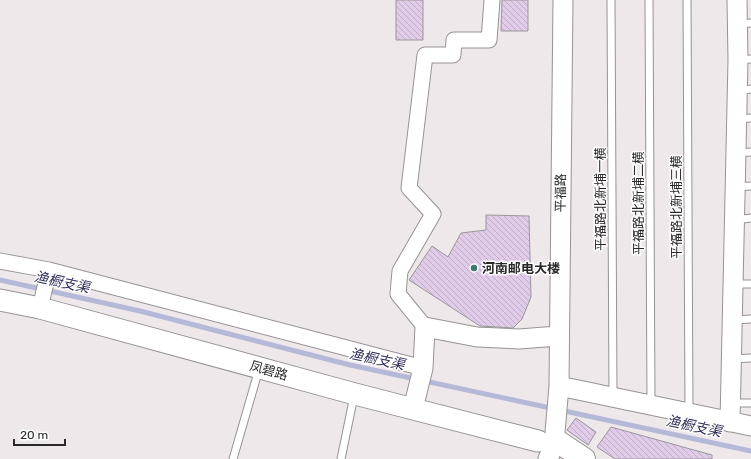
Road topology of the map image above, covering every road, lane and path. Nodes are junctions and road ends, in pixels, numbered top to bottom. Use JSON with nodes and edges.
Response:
{"nodes":[{"id":1,"x":492,"y":0,"type":"edge"},
{"id":2,"x":563,"y":0,"type":"edge"},
{"id":3,"x":611,"y":0,"type":"edge"},
{"id":4,"x":649,"y":0,"type":"edge"},
{"id":5,"x":688,"y":0,"type":"edge"},
{"id":6,"x":737,"y":0,"type":"edge"},
{"id":7,"x":744,"y":24,"type":"edge"},
{"id":8,"x":745,"y":59,"type":"edge"},
{"id":9,"x":744,"y":90,"type":"edge"},
{"id":10,"x":744,"y":119,"type":"edge"},
{"id":11,"x":744,"y":153,"type":"edge"},
{"id":12,"x":743,"y":187,"type":"edge"},
{"id":13,"x":743,"y":219,"type":"edge"},
{"id":14,"x":0,"y":261,"type":"edge"},
{"id":15,"x":49,"y":270,"type":"junction"},
{"id":16,"x":742,"y":284,"type":"edge"},
{"id":17,"x":0,"y":300,"type":"edge"},
{"id":18,"x":40,"y":308,"type":"junction"},
{"id":19,"x":742,"y":319,"type":"edge"},
{"id":20,"x":425,"y":327,"type":"junction"},
{"id":21,"x":558,"y":336,"type":"junction"},
{"id":22,"x":751,"y":358,"type":"edge"},
{"id":23,"x":732,"y":359,"type":"junction"},
{"id":24,"x":259,"y":367,"type":"junction"},
{"id":25,"x":423,"y":368,"type":"junction"},
{"id":26,"x":559,"y":386,"type":"junction"},
{"id":27,"x":355,"y":394,"type":"junction"},
{"id":28,"x":613,"y":398,"type":"junction"},
{"id":29,"x":415,"y":401,"type":"junction"},
{"id":30,"x":731,"y":403,"type":"junction"},
{"id":31,"x":751,"y":403,"type":"edge"},
{"id":32,"x":651,"y":406,"type":"junction"},
{"id":33,"x":689,"y":414,"type":"junction"},
{"id":34,"x":730,"y":422,"type":"junction"},
{"id":35,"x":751,"y":426,"type":"edge"},
{"id":36,"x":550,"y":442,"type":"edge"},
{"id":37,"x":233,"y":459,"type":"edge"},
{"id":38,"x":341,"y":459,"type":"edge"},
{"id":39,"x":584,"y":459,"type":"edge"}],
"edges":[{"from":1,"to":20,"type":"street"},
{"from":2,"to":21,"type":"street","name":"平福路"},
{"from":3,"to":28,"type":"lane","name":"平福路北新埔一横"},
{"from":4,"to":32,"type":"lane","name":"平福路北新埔二横"},
{"from":5,"to":33,"type":"lane","name":"平福路北新埔三横"},
{"from":6,"to":7,"type":"street"},
{"from":7,"to":8,"type":"street"},
{"from":8,"to":9,"type":"street"},
{"from":9,"to":10,"type":"street"},
{"from":10,"to":11,"type":"street"},
{"from":11,"to":12,"type":"street"},
{"from":12,"to":13,"type":"street"},
{"from":13,"to":16,"type":"street"},
{"from":14,"to":15,"type":"street"},
{"from":15,"to":18,"type":"street"},
{"from":15,"to":25,"type":"street"},
{"from":16,"to":19,"type":"street"},
{"from":17,"to":18,"type":"main road","name":"凤碧路"},
{"from":18,"to":24,"type":"main road","name":"凤碧路"},
{"from":19,"to":23,"type":"street"},
{"from":20,"to":21,"type":"street"},
{"from":20,"to":25,"type":"street"},
{"from":21,"to":26,"type":"street","name":"平福路"},
{"from":22,"to":23,"type":"lane"},
{"from":23,"to":30,"type":"street"},
{"from":24,"to":27,"type":"main road","name":"凤碧路"},
{"from":24,"to":37,"type":"lane"},
{"from":25,"to":29,"type":"street"},
{"from":26,"to":28,"type":"street"},
{"from":26,"to":36,"type":"street","name":"平福路"},
{"from":27,"to":29,"type":"main road","name":"凤碧路"},
{"from":27,"to":38,"type":"lane"},
{"from":28,"to":32,"type":"street"},
{"from":29,"to":36,"type":"main road","name":"凤碧路"},
{"from":30,"to":31,"type":"lane"},
{"from":30,"to":34,"type":"street"},
{"from":32,"to":33,"type":"street"},
{"from":33,"to":34,"type":"street"},
{"from":34,"to":35,"type":"street"},
{"from":36,"to":39,"type":"main road"}]}
